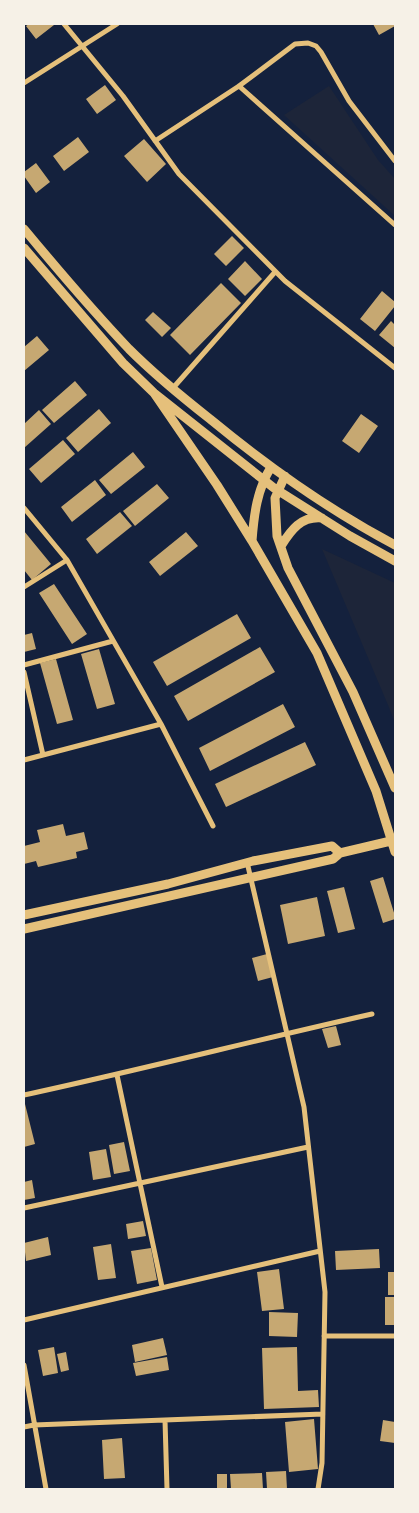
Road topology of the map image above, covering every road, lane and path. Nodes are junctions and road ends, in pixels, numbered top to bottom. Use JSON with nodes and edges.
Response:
{"nodes":[{"id":1,"x":64,"y":24,"type":"edge"},
{"id":2,"x":117,"y":24,"type":"edge"},
{"id":3,"x":82,"y":48,"type":"junction"},
{"id":4,"x":24,"y":84,"type":"edge"},
{"id":5,"x":239,"y":86,"type":"junction"},
{"id":6,"x":155,"y":141,"type":"junction"},
{"id":7,"x":395,"y":162,"type":"edge"},
{"id":8,"x":395,"y":225,"type":"edge"},
{"id":9,"x":24,"y":229,"type":"edge"},
{"id":10,"x":24,"y":248,"type":"edge"},
{"id":11,"x":275,"y":272,"type":"junction"},
{"id":12,"x":395,"y":368,"type":"edge"},
{"id":13,"x":173,"y":388,"type":"junction"},
{"id":14,"x":154,"y":393,"type":"junction"},
{"id":15,"x":271,"y":467,"type":"junction"},
{"id":16,"x":285,"y":476,"type":"junction"},
{"id":17,"x":263,"y":480,"type":"junction"},
{"id":18,"x":277,"y":490,"type":"junction"},
{"id":19,"x":24,"y":508,"type":"edge"},
{"id":20,"x":323,"y":518,"type":"junction"},
{"id":21,"x":252,"y":541,"type":"junction"},
{"id":22,"x":395,"y":545,"type":"edge"},
{"id":23,"x":281,"y":546,"type":"junction"},
{"id":24,"x":67,"y":560,"type":"junction"},
{"id":25,"x":395,"y":561,"type":"edge"},
{"id":26,"x":24,"y":587,"type":"edge"},
{"id":27,"x":113,"y":641,"type":"junction"},
{"id":28,"x":24,"y":665,"type":"edge"},
{"id":29,"x":24,"y":672,"type":"edge"},
{"id":30,"x":161,"y":724,"type":"junction"},
{"id":31,"x":43,"y":755,"type":"junction"},
{"id":32,"x":24,"y":760,"type":"edge"},
{"id":33,"x":395,"y":788,"type":"edge"},
{"id":34,"x":212,"y":826,"type":"dead end"},
{"id":35,"x":393,"y":840,"type":"edge"},
{"id":36,"x":395,"y":852,"type":"edge"},
{"id":37,"x":340,"y":854,"type":"junction"},
{"id":38,"x":247,"y":862,"type":"junction"},
{"id":39,"x":251,"y":878,"type":"junction"},
{"id":40,"x":24,"y":915,"type":"edge"},
{"id":41,"x":24,"y":929,"type":"edge"},
{"id":42,"x":372,"y":1014,"type":"dead end"},
{"id":43,"x":288,"y":1032,"type":"junction"},
{"id":44,"x":117,"y":1075,"type":"junction"},
{"id":45,"x":24,"y":1095,"type":"edge"},
{"id":46,"x":308,"y":1146,"type":"junction"},
{"id":47,"x":140,"y":1183,"type":"junction"},
{"id":48,"x":24,"y":1208,"type":"edge"},
{"id":49,"x":320,"y":1251,"type":"junction"},
{"id":50,"x":162,"y":1287,"type":"junction"},
{"id":51,"x":24,"y":1320,"type":"edge"},
{"id":52,"x":324,"y":1336,"type":"junction"},
{"id":53,"x":395,"y":1336,"type":"edge"},
{"id":54,"x":24,"y":1365,"type":"edge"},
{"id":55,"x":323,"y":1414,"type":"junction"},
{"id":56,"x":165,"y":1420,"type":"junction"},
{"id":57,"x":34,"y":1425,"type":"junction"},
{"id":58,"x":24,"y":1427,"type":"edge"},
{"id":59,"x":46,"y":1489,"type":"edge"},
{"id":60,"x":167,"y":1489,"type":"edge"},
{"id":61,"x":318,"y":1489,"type":"edge"}],
"edges":[{"from":1,"to":3,"type":"street"},
{"from":2,"to":3,"type":"street"},
{"from":3,"to":4,"type":"street"},
{"from":3,"to":6,"type":"street"},
{"from":5,"to":6,"type":"street"},
{"from":5,"to":7,"type":"street"},
{"from":5,"to":8,"type":"street"},
{"from":6,"to":11,"type":"street"},
{"from":9,"to":13,"type":"street"},
{"from":10,"to":14,"type":"street"},
{"from":11,"to":12,"type":"street"},
{"from":11,"to":13,"type":"street"},
{"from":13,"to":15,"type":"street"},
{"from":14,"to":17,"type":"street"},
{"from":14,"to":21,"type":"street"},
{"from":15,"to":16,"type":"street"},
{"from":15,"to":17,"type":"street"},
{"from":16,"to":18,"type":"street"},
{"from":16,"to":22,"type":"street"},
{"from":17,"to":18,"type":"street"},
{"from":17,"to":21,"type":"street"},
{"from":18,"to":20,"type":"street"},
{"from":18,"to":23,"type":"street"},
{"from":19,"to":24,"type":"street"},
{"from":20,"to":23,"type":"street"},
{"from":20,"to":25,"type":"street"},
{"from":21,"to":35,"type":"street"},
{"from":23,"to":33,"type":"street"},
{"from":24,"to":26,"type":"street"},
{"from":24,"to":27,"type":"street"},
{"from":27,"to":28,"type":"street"},
{"from":27,"to":30,"type":"street"},
{"from":29,"to":31,"type":"street"},
{"from":30,"to":31,"type":"street"},
{"from":30,"to":34,"type":"street"},
{"from":31,"to":32,"type":"street"},
{"from":35,"to":36,"type":"street"},
{"from":35,"to":37,"type":"street"},
{"from":37,"to":38,"type":"street"},
{"from":37,"to":39,"type":"street"},
{"from":38,"to":39,"type":"street"},
{"from":38,"to":40,"type":"street"},
{"from":39,"to":41,"type":"street"},
{"from":39,"to":43,"type":"street"},
{"from":42,"to":43,"type":"street"},
{"from":43,"to":44,"type":"street"},
{"from":43,"to":46,"type":"street"},
{"from":44,"to":45,"type":"street"},
{"from":44,"to":47,"type":"street"},
{"from":46,"to":47,"type":"street"},
{"from":46,"to":49,"type":"street"},
{"from":47,"to":48,"type":"street"},
{"from":47,"to":50,"type":"street"},
{"from":49,"to":50,"type":"street"},
{"from":49,"to":52,"type":"street"},
{"from":50,"to":51,"type":"street"},
{"from":52,"to":53,"type":"street"},
{"from":52,"to":55,"type":"street"},
{"from":54,"to":57,"type":"street"},
{"from":55,"to":56,"type":"street"},
{"from":55,"to":61,"type":"street"},
{"from":56,"to":57,"type":"street"},
{"from":56,"to":60,"type":"street"},
{"from":57,"to":58,"type":"street"},
{"from":57,"to":59,"type":"street"}]}
